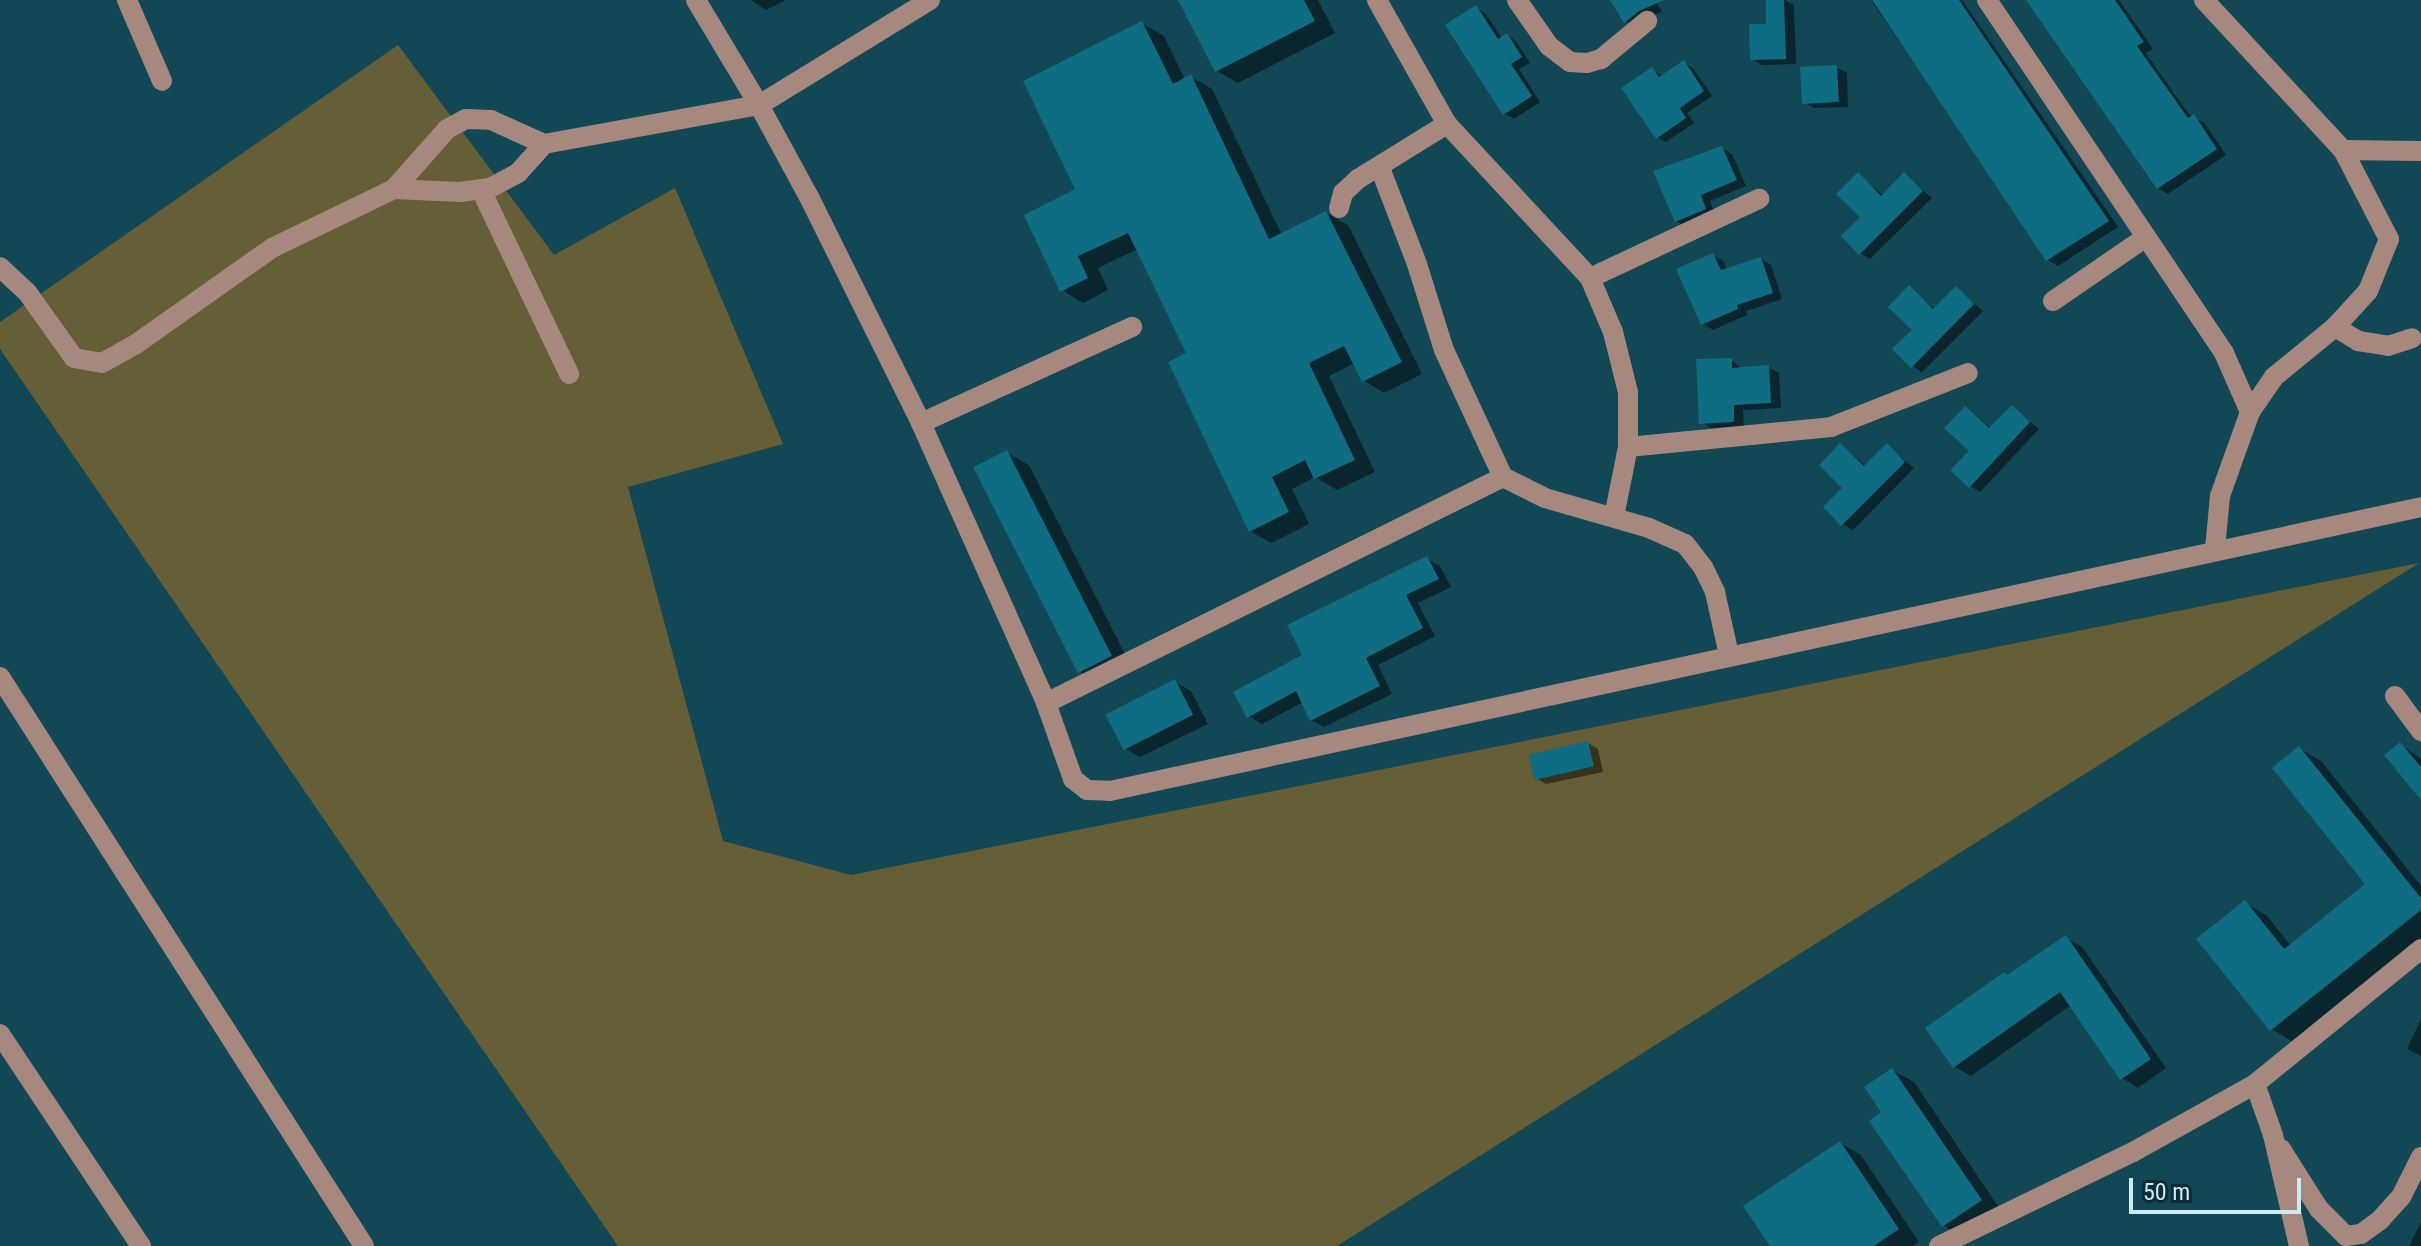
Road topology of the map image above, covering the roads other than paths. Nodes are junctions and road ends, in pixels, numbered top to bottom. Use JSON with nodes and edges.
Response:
{"nodes":[{"id":1,"x":127,"y":0,"type":"edge"},
{"id":2,"x":696,"y":0,"type":"edge"},
{"id":3,"x":1377,"y":0,"type":"edge"},
{"id":4,"x":1517,"y":0,"type":"edge"},
{"id":5,"x":1987,"y":0,"type":"edge"},
{"id":6,"x":2204,"y":0,"type":"edge"},
{"id":7,"x":919,"y":3,"type":"edge"},
{"id":8,"x":1647,"y":21,"type":"dead end"},
{"id":9,"x":162,"y":81,"type":"dead end"},
{"id":10,"x":759,"y":105,"type":"junction"},
{"id":11,"x":1447,"y":124,"type":"junction"},
{"id":12,"x":544,"y":144,"type":"junction"},
{"id":13,"x":2343,"y":150,"type":"junction"},
{"id":14,"x":2421,"y":151,"type":"edge"},
{"id":15,"x":1380,"y":168,"type":"junction"},
{"id":16,"x":394,"y":189,"type":"junction"},
{"id":17,"x":481,"y":190,"type":"junction"},
{"id":18,"x":1759,"y":199,"type":"dead end"},
{"id":19,"x":1339,"y":208,"type":"dead end"},
{"id":20,"x":2146,"y":237,"type":"junction"},
{"id":21,"x":0,"y":267,"type":"edge"},
{"id":22,"x":1590,"y":278,"type":"junction"},
{"id":23,"x":2053,"y":301,"type":"dead end"},
{"id":24,"x":1132,"y":327,"type":"dead end"},
{"id":25,"x":2335,"y":327,"type":"junction"},
{"id":26,"x":2412,"y":338,"type":"dead end"},
{"id":27,"x":1968,"y":373,"type":"dead end"},
{"id":28,"x":569,"y":374,"type":"dead end"},
{"id":29,"x":2250,"y":412,"type":"junction"},
{"id":30,"x":921,"y":423,"type":"junction"},
{"id":31,"x":1628,"y":447,"type":"junction"},
{"id":32,"x":1503,"y":477,"type":"junction"},
{"id":33,"x":2421,"y":507,"type":"edge"},
{"id":34,"x":1614,"y":517,"type":"junction"},
{"id":35,"x":2215,"y":549,"type":"junction"},
{"id":36,"x":1729,"y":655,"type":"junction"},
{"id":37,"x":0,"y":677,"type":"edge"},
{"id":38,"x":2395,"y":696,"type":"dead end"},
{"id":39,"x":1046,"y":703,"type":"junction"},
{"id":40,"x":2421,"y":731,"type":"edge"},
{"id":41,"x":2421,"y":949,"type":"edge"},
{"id":42,"x":0,"y":1034,"type":"edge"},
{"id":43,"x":2255,"y":1084,"type":"junction"},
{"id":44,"x":2273,"y":1135,"type":"junction"},
{"id":45,"x":2421,"y":1157,"type":"edge"},
{"id":46,"x":141,"y":1246,"type":"edge"},
{"id":47,"x":364,"y":1246,"type":"edge"},
{"id":48,"x":1939,"y":1246,"type":"edge"},
{"id":49,"x":2299,"y":1246,"type":"edge"}],
"edges":[{"from":1,"to":9,"type":"street"},
{"from":2,"to":10,"type":"street"},
{"from":3,"to":11,"type":"street"},
{"from":4,"to":8,"type":"street"},
{"from":5,"to":20,"type":"street"},
{"from":6,"to":13,"type":"street"},
{"from":7,"to":10,"type":"street"},
{"from":10,"to":12,"type":"street"},
{"from":10,"to":30,"type":"street"},
{"from":11,"to":15,"type":"street"},
{"from":11,"to":22,"type":"street"},
{"from":12,"to":16,"type":"street"},
{"from":12,"to":17,"type":"street"},
{"from":13,"to":14,"type":"street"},
{"from":13,"to":25,"type":"street"},
{"from":15,"to":19,"type":"street"},
{"from":15,"to":32,"type":"street"},
{"from":16,"to":17,"type":"street"},
{"from":16,"to":21,"type":"street"},
{"from":17,"to":28,"type":"street"},
{"from":18,"to":22,"type":"street"},
{"from":20,"to":23,"type":"street"},
{"from":20,"to":29,"type":"street"},
{"from":22,"to":31,"type":"street"},
{"from":24,"to":30,"type":"street"},
{"from":25,"to":26,"type":"street"},
{"from":25,"to":29,"type":"street"},
{"from":27,"to":31,"type":"street"},
{"from":29,"to":35,"type":"street"},
{"from":30,"to":39,"type":"street"},
{"from":31,"to":34,"type":"street"},
{"from":32,"to":34,"type":"street"},
{"from":32,"to":39,"type":"street"},
{"from":33,"to":35,"type":"street"},
{"from":34,"to":36,"type":"street"},
{"from":35,"to":36,"type":"street"},
{"from":36,"to":39,"type":"street"},
{"from":37,"to":47,"type":"street"},
{"from":38,"to":40,"type":"street"},
{"from":41,"to":43,"type":"street"},
{"from":42,"to":46,"type":"street"},
{"from":43,"to":44,"type":"street"},
{"from":43,"to":48,"type":"street"},
{"from":44,"to":45,"type":"street"},
{"from":44,"to":49,"type":"street"}]}
